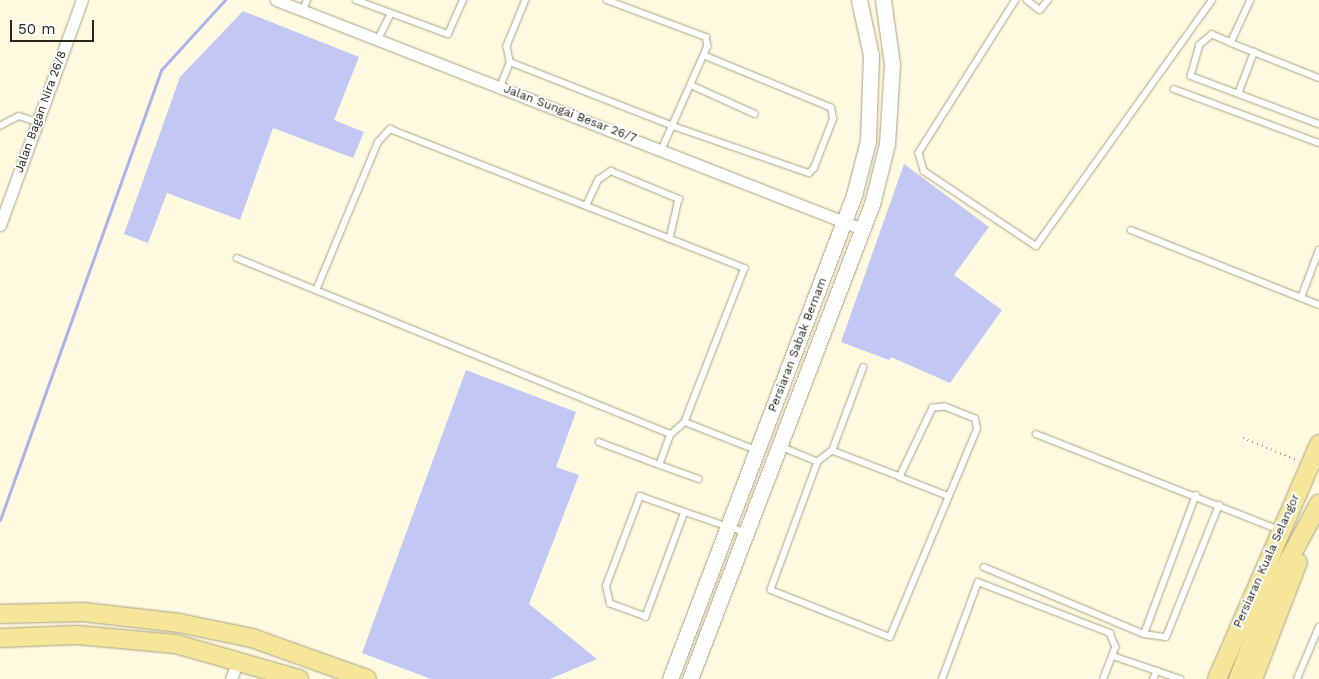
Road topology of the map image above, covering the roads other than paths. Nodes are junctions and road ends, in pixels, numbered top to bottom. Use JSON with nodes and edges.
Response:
{"nodes":[{"id":1,"x":81,"y":0,"type":"edge"},
{"id":2,"x":276,"y":0,"type":"edge"},
{"id":3,"x":356,"y":0,"type":"edge"},
{"id":4,"x":463,"y":0,"type":"edge"},
{"id":5,"x":526,"y":0,"type":"edge"},
{"id":6,"x":607,"y":0,"type":"edge"},
{"id":7,"x":859,"y":0,"type":"edge"},
{"id":8,"x":883,"y":0,"type":"edge"},
{"id":9,"x":1016,"y":0,"type":"edge"},
{"id":10,"x":1027,"y":0,"type":"edge"},
{"id":11,"x":1048,"y":0,"type":"edge"},
{"id":12,"x":1212,"y":0,"type":"edge"},
{"id":13,"x":1251,"y":0,"type":"edge"},
{"id":14,"x":305,"y":5,"type":"edge"},
{"id":15,"x":391,"y":14,"type":"junction"},
{"id":16,"x":378,"y":39,"type":"junction"},
{"id":17,"x":1231,"y":43,"type":"junction"},
{"id":18,"x":1254,"y":52,"type":"junction"},
{"id":19,"x":704,"y":56,"type":"junction"},
{"id":20,"x":510,"y":62,"type":"junction"},
{"id":21,"x":1319,"y":78,"type":"edge"},
{"id":22,"x":690,"y":86,"type":"junction"},
{"id":23,"x":500,"y":87,"type":"junction"},
{"id":24,"x":1174,"y":89,"type":"dead end"},
{"id":25,"x":1238,"y":94,"type":"junction"},
{"id":26,"x":755,"y":114,"type":"dead end"},
{"id":27,"x":38,"y":122,"type":"junction"},
{"id":28,"x":1319,"y":124,"type":"edge"},
{"id":29,"x":0,"y":126,"type":"edge"},
{"id":30,"x":673,"y":126,"type":"junction"},
{"id":31,"x":1319,"y":143,"type":"edge"},
{"id":32,"x":662,"y":150,"type":"junction"},
{"id":33,"x":586,"y":206,"type":"junction"},
{"id":34,"x":1,"y":218,"type":"edge"},
{"id":35,"x":844,"y":222,"type":"junction"},
{"id":36,"x":862,"y":229,"type":"junction"},
{"id":37,"x":1131,"y":230,"type":"dead end"},
{"id":38,"x":670,"y":239,"type":"junction"},
{"id":39,"x":1319,"y":250,"type":"edge"},
{"id":40,"x":237,"y":258,"type":"dead end"},
{"id":41,"x":317,"y":288,"type":"junction"},
{"id":42,"x":1301,"y":298,"type":"junction"},
{"id":43,"x":1319,"y":306,"type":"edge"},
{"id":44,"x":863,"y":368,"type":"dead end"},
{"id":45,"x":685,"y":422,"type":"junction"},
{"id":46,"x":671,"y":434,"type":"junction"},
{"id":47,"x":1036,"y":434,"type":"dead end"},
{"id":48,"x":599,"y":442,"type":"dead end"},
{"id":49,"x":1319,"y":444,"type":"edge"},
{"id":50,"x":780,"y":446,"type":"junction"},
{"id":51,"x":758,"y":450,"type":"junction"},
{"id":52,"x":832,"y":451,"type":"junction"},
{"id":53,"x":818,"y":462,"type":"junction"},
{"id":54,"x":660,"y":465,"type":"junction"},
{"id":55,"x":900,"y":477,"type":"junction"},
{"id":56,"x":698,"y":478,"type":"dead end"},
{"id":57,"x":1196,"y":495,"type":"junction"},
{"id":58,"x":948,"y":496,"type":"junction"},
{"id":59,"x":1219,"y":504,"type":"junction"},
{"id":60,"x":1319,"y":506,"type":"edge"},
{"id":61,"x":685,"y":512,"type":"junction"},
{"id":62,"x":729,"y":527,"type":"junction"},
{"id":63,"x":1281,"y":530,"type":"junction"},
{"id":64,"x":747,"y":533,"type":"junction"},
{"id":65,"x":984,"y":568,"type":"dead end"},
{"id":66,"x":0,"y":614,"type":"edge"},
{"id":67,"x":1319,"y":627,"type":"edge"},
{"id":68,"x":1144,"y":634,"type":"junction"},
{"id":69,"x":0,"y":638,"type":"edge"},
{"id":70,"x":1113,"y":656,"type":"junction"},
{"id":71,"x":238,"y":660,"type":"junction"},
{"id":72,"x":1157,"y":671,"type":"junction"},
{"id":73,"x":231,"y":679,"type":"edge"},
{"id":74,"x":299,"y":679,"type":"edge"},
{"id":75,"x":367,"y":679,"type":"edge"},
{"id":76,"x":670,"y":679,"type":"edge"},
{"id":77,"x":690,"y":679,"type":"edge"},
{"id":78,"x":942,"y":679,"type":"edge"},
{"id":79,"x":1104,"y":679,"type":"edge"},
{"id":80,"x":1153,"y":679,"type":"edge"},
{"id":81,"x":1180,"y":679,"type":"edge"},
{"id":82,"x":1217,"y":679,"type":"edge"},
{"id":83,"x":1238,"y":679,"type":"edge"},
{"id":84,"x":1253,"y":679,"type":"edge"},
{"id":85,"x":1297,"y":679,"type":"edge"}],
"edges":[{"from":1,"to":27,"type":"street","name":"Jalan Bagan Nira 26/8"},
{"from":2,"to":14,"type":"street","name":"Jalan Sungai Besar 26/7"},
{"from":3,"to":15,"type":"lane"},
{"from":4,"to":15,"type":"lane"},
{"from":5,"to":20,"type":"lane"},
{"from":6,"to":19,"type":"lane"},
{"from":7,"to":35,"type":"street","name":"Persiaran Sabak Bernam"},
{"from":8,"to":36,"type":"street","name":"Persiaran Sabak Bernam"},
{"from":9,"to":12,"type":"lane"},
{"from":10,"to":11,"type":"lane"},
{"from":13,"to":17,"type":"lane"},
{"from":14,"to":16,"type":"street","name":"Jalan Sungai Besar 26/7"},
{"from":15,"to":16,"type":"lane"},
{"from":16,"to":23,"type":"street","name":"Jalan Sungai Besar 26/7"},
{"from":17,"to":18,"type":"lane"},
{"from":17,"to":25,"type":"lane"},
{"from":18,"to":21,"type":"lane"},
{"from":18,"to":25,"type":"lane"},
{"from":19,"to":22,"type":"lane"},
{"from":19,"to":30,"type":"lane"},
{"from":20,"to":23,"type":"lane"},
{"from":20,"to":30,"type":"lane"},
{"from":22,"to":26,"type":"lane"},
{"from":22,"to":30,"type":"lane"},
{"from":23,"to":32,"type":"street","name":"Jalan Sungai Besar 26/7"},
{"from":24,"to":31,"type":"lane"},
{"from":25,"to":28,"type":"lane"},
{"from":27,"to":29,"type":"lane"},
{"from":27,"to":34,"type":"street","name":"Jalan Bagan Nira 26/8"},
{"from":30,"to":32,"type":"lane"},
{"from":32,"to":35,"type":"street","name":"Jalan Sungai Besar 26/7"},
{"from":33,"to":38,"type":"lane"},
{"from":33,"to":38,"type":"lane"},
{"from":33,"to":41,"type":"lane"},
{"from":35,"to":36,"type":"street","name":"Jalan Sungai Besar 26/7"},
{"from":35,"to":51,"type":"street","name":"Persiaran Sabak Bernam"},
{"from":36,"to":50,"type":"street","name":"Persiaran Sabak Bernam"},
{"from":37,"to":42,"type":"lane"},
{"from":38,"to":45,"type":"lane"},
{"from":39,"to":42,"type":"lane"},
{"from":40,"to":41,"type":"lane"},
{"from":41,"to":46,"type":"lane"},
{"from":42,"to":43,"type":"lane"},
{"from":44,"to":52,"type":"lane"},
{"from":45,"to":46,"type":"lane"},
{"from":45,"to":51,"type":"lane"},
{"from":46,"to":54,"type":"lane"},
{"from":47,"to":57,"type":"lane"},
{"from":48,"to":54,"type":"lane"},
{"from":49,"to":63,"type":"main road","name":"Persiaran Kuala Selangor"},
{"from":50,"to":53,"type":"lane"},
{"from":50,"to":64,"type":"street","name":"Persiaran Sabak Bernam"},
{"from":51,"to":62,"type":"street","name":"Persiaran Sabak Bernam"},
{"from":52,"to":53,"type":"lane"},
{"from":52,"to":55,"type":"lane"},
{"from":53,"to":58,"type":"lane"},
{"from":54,"to":56,"type":"lane"},
{"from":55,"to":58,"type":"lane"},
{"from":55,"to":58,"type":"lane"},
{"from":57,"to":59,"type":"lane"},
{"from":57,"to":68,"type":"lane"},
{"from":59,"to":63,"type":"lane"},
{"from":59,"to":68,"type":"lane"},
{"from":60,"to":83,"type":"main road"},
{"from":60,"to":84,"type":"main road","name":"Persiaran Kuala Selangor"},
{"from":61,"to":61,"type":"lane"},
{"from":61,"to":62,"type":"lane"},
{"from":62,"to":64,"type":"lane"},
{"from":62,"to":76,"type":"street","name":"Persiaran Sabak Bernam"},
{"from":63,"to":82,"type":"main road","name":"Persiaran Kuala Selangor"},
{"from":64,"to":77,"type":"street","name":"Persiaran Sabak Bernam"},
{"from":65,"to":68,"type":"lane"},
{"from":66,"to":75,"type":"main road"},
{"from":67,"to":85,"type":"lane"},
{"from":69,"to":71,"type":"main road"},
{"from":70,"to":72,"type":"lane"},
{"from":70,"to":78,"type":"lane"},
{"from":70,"to":79,"type":"lane"},
{"from":71,"to":73,"type":"street"},
{"from":71,"to":74,"type":"main road"},
{"from":72,"to":80,"type":"lane"},
{"from":72,"to":81,"type":"lane"}]}
